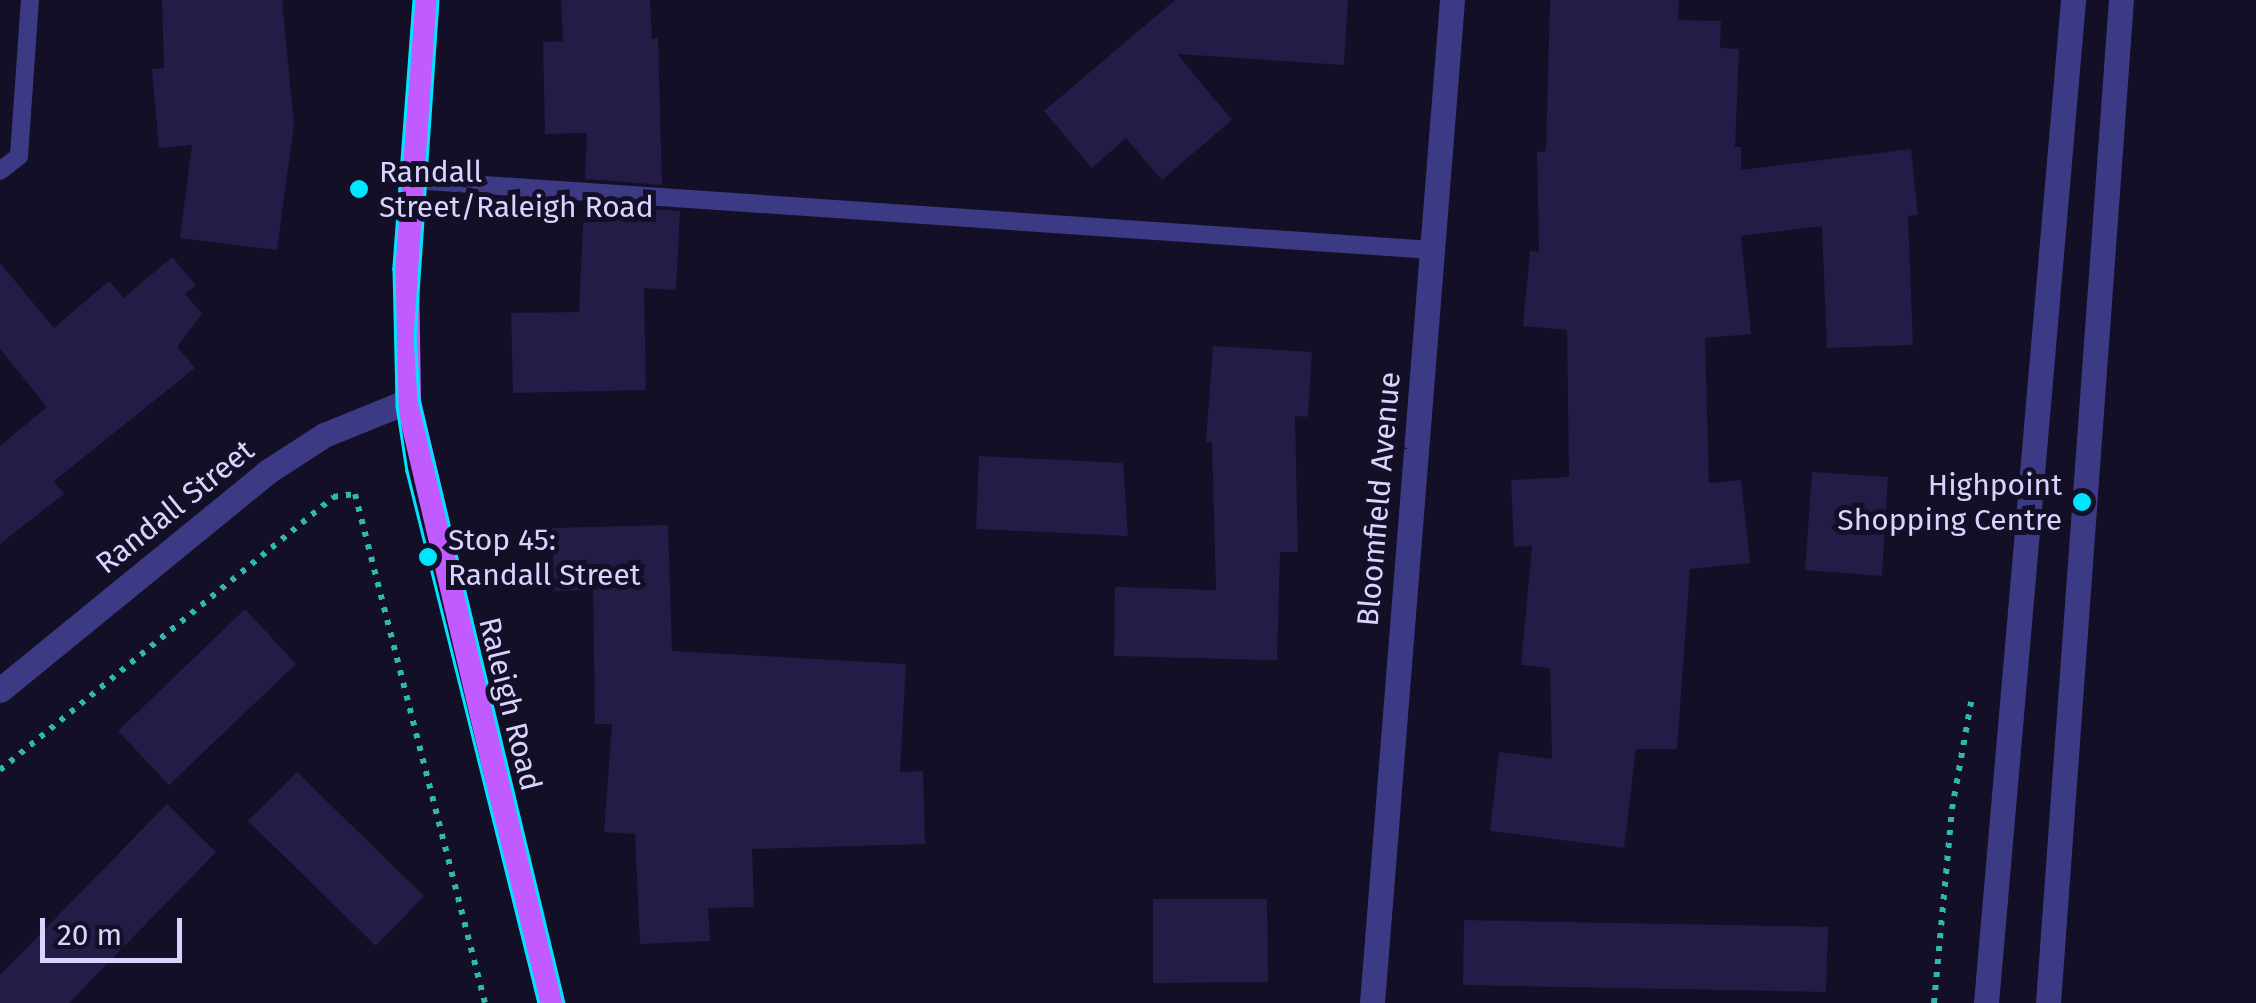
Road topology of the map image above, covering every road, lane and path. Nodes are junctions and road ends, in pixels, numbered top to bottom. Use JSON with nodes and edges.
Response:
{"nodes":[{"id":1,"x":30,"y":0,"type":"edge"},
{"id":2,"x":426,"y":0,"type":"edge"},
{"id":3,"x":1452,"y":0,"type":"edge"},
{"id":4,"x":2073,"y":0,"type":"edge"},
{"id":5,"x":2121,"y":0,"type":"edge"},
{"id":6,"x":0,"y":171,"type":"edge"},
{"id":7,"x":413,"y":180,"type":"junction"},
{"id":8,"x":1432,"y":250,"type":"junction"},
{"id":9,"x":408,"y":401,"type":"junction"},
{"id":10,"x":0,"y":690,"type":"edge"},
{"id":11,"x":0,"y":770,"type":"edge"},
{"id":12,"x":485,"y":1003,"type":"edge"},
{"id":13,"x":550,"y":1003,"type":"edge"},
{"id":14,"x":1372,"y":1003,"type":"edge"},
{"id":15,"x":1986,"y":1003,"type":"edge"},
{"id":16,"x":2048,"y":1003,"type":"edge"}],
"edges":[{"from":1,"to":6,"type":"lane"},
{"from":2,"to":7,"type":"main road","name":"Raleigh Road"},
{"from":3,"to":8,"type":"street","name":"Bloomfield Avenue"},
{"from":4,"to":15,"type":"street"},
{"from":5,"to":16,"type":"street"},
{"from":7,"to":8,"type":"lane"},
{"from":7,"to":9,"type":"main road","name":"Raleigh Road"},
{"from":8,"to":14,"type":"street","name":"Bloomfield Avenue"},
{"from":9,"to":10,"type":"street","name":"Randall Street"},
{"from":9,"to":13,"type":"main road","name":"Raleigh Road"},
{"from":11,"to":12,"type":"path"}]}
